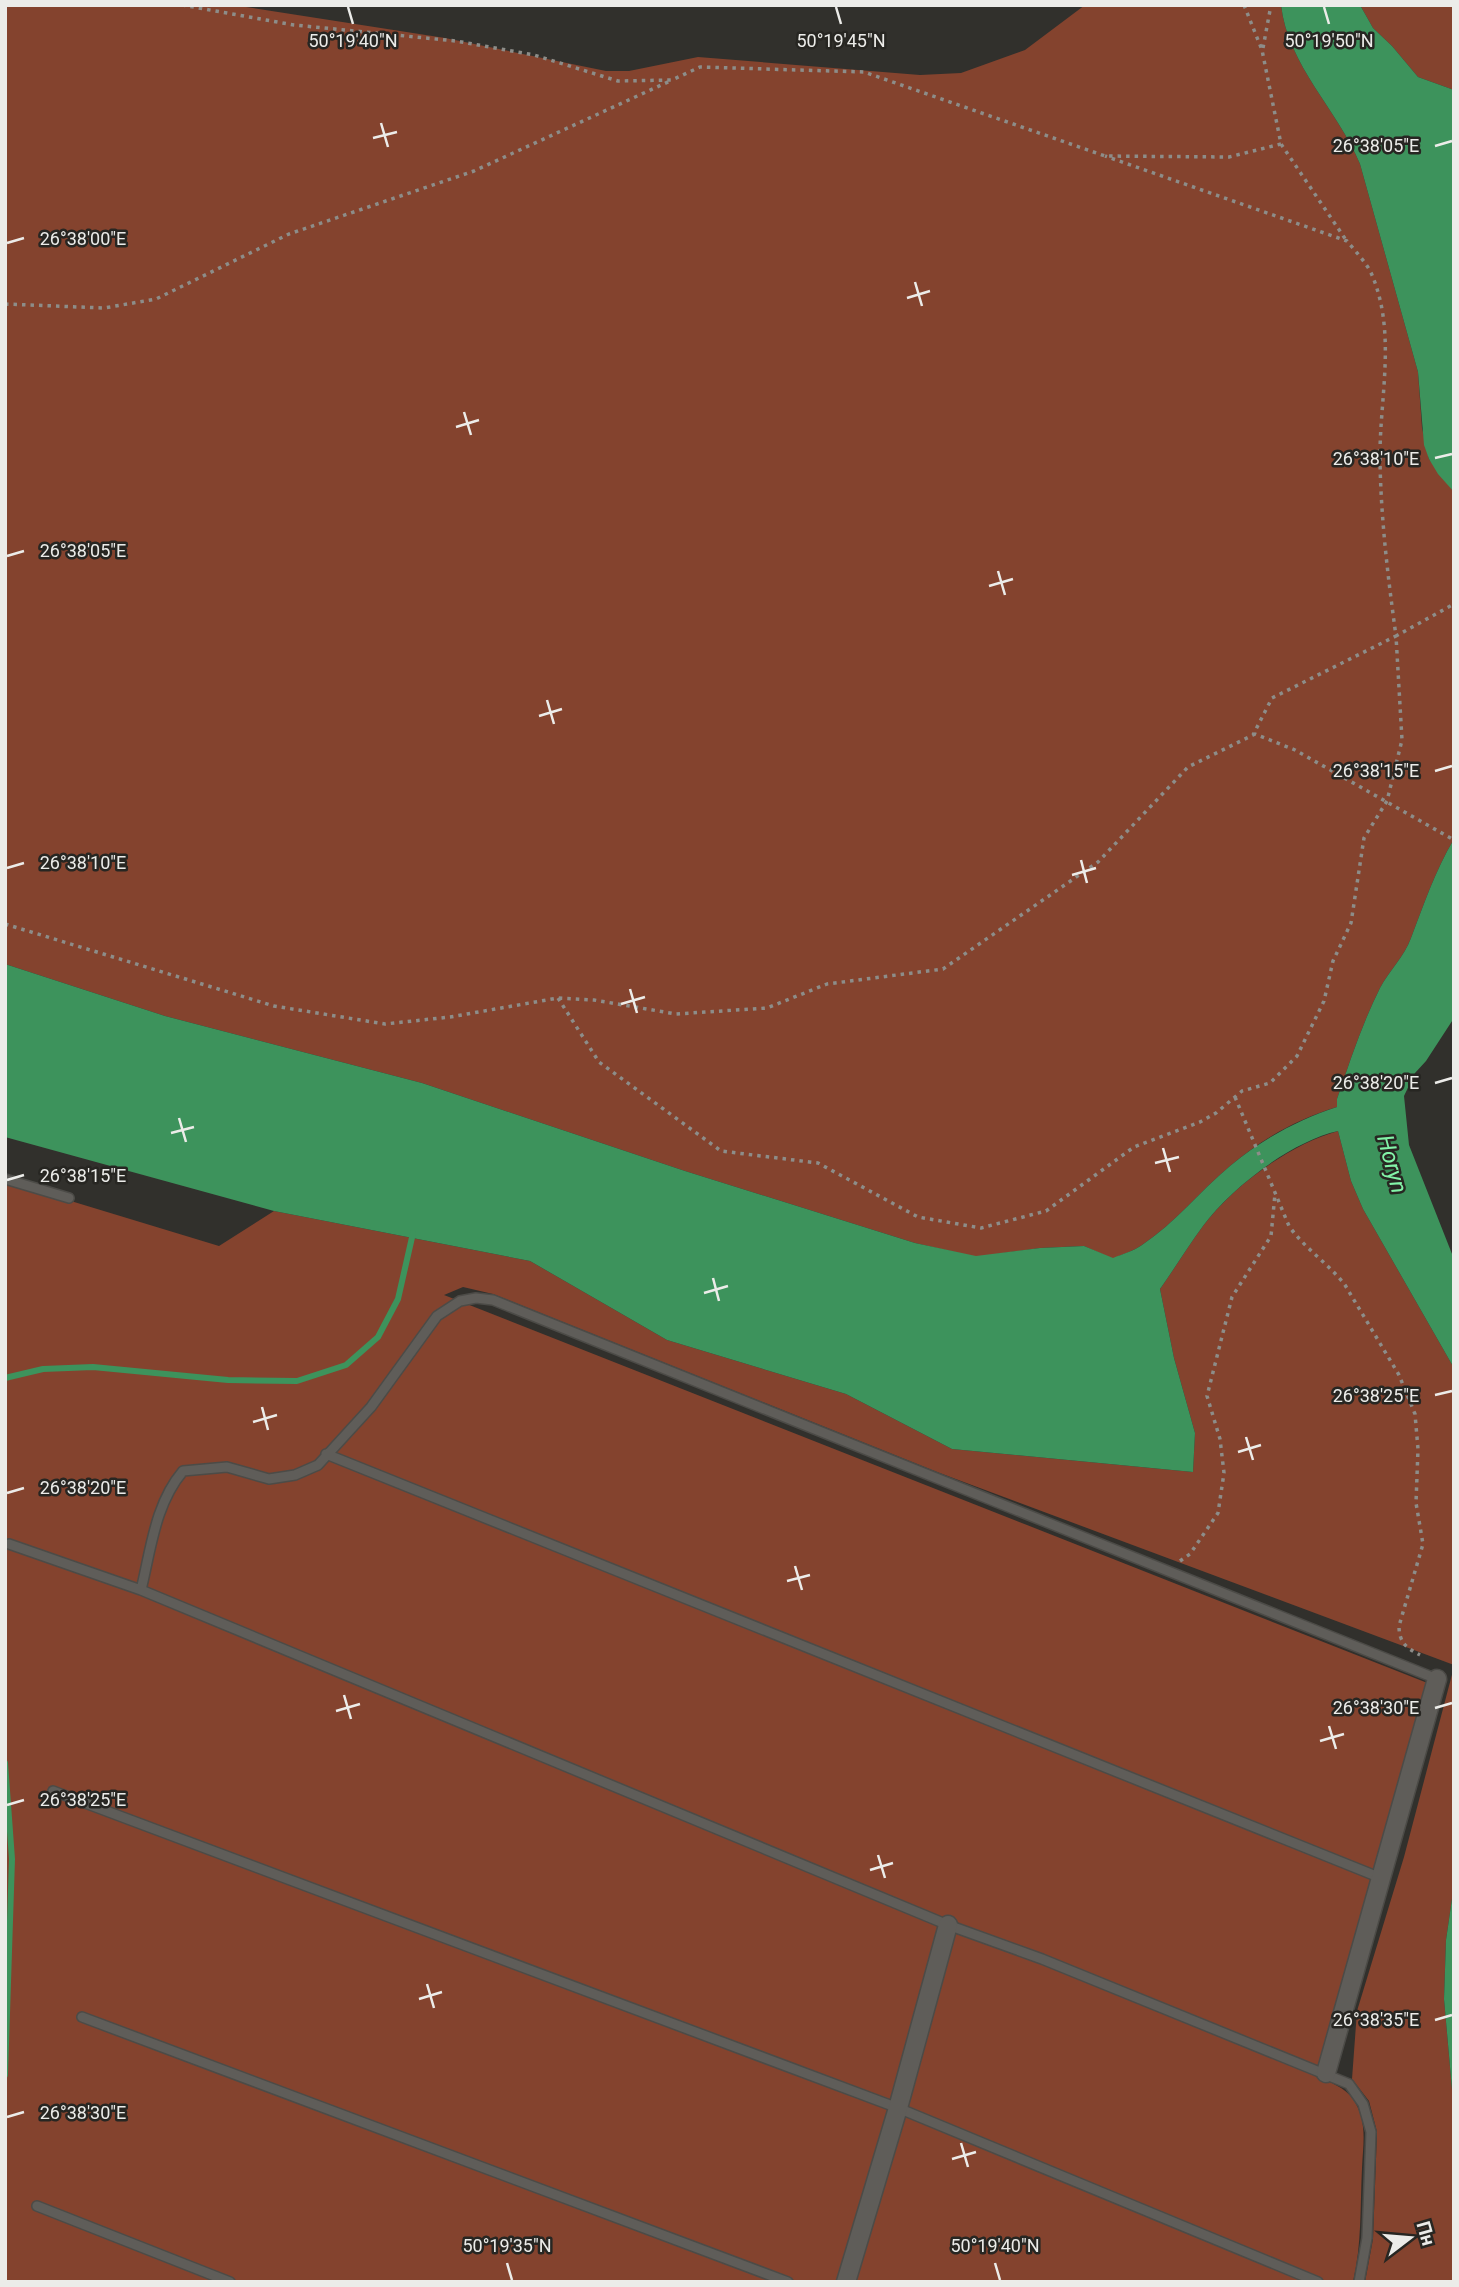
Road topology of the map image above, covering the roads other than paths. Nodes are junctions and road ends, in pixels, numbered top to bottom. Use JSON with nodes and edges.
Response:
{"nodes":[{"id":1,"x":5,"y":1179,"type":"edge"},
{"id":2,"x":69,"y":1198,"type":"dead end"},
{"id":3,"x":326,"y":1454,"type":"junction"},
{"id":4,"x":9,"y":1544,"type":"dead end"},
{"id":5,"x":141,"y":1590,"type":"junction"},
{"id":6,"x":1437,"y":1679,"type":"joint"},
{"id":7,"x":53,"y":1791,"type":"dead end"},
{"id":8,"x":1381,"y":1878,"type":"junction"},
{"id":9,"x":947,"y":1925,"type":"junction"},
{"id":10,"x":82,"y":2017,"type":"dead end"},
{"id":11,"x":1326,"y":2073,"type":"junction"},
{"id":12,"x":898,"y":2108,"type":"junction"},
{"id":13,"x":37,"y":2206,"type":"dead end"},
{"id":14,"x":230,"y":2282,"type":"edge"},
{"id":15,"x":788,"y":2282,"type":"edge"},
{"id":16,"x":846,"y":2282,"type":"edge"},
{"id":17,"x":1318,"y":2282,"type":"edge"},
{"id":18,"x":1359,"y":2282,"type":"edge"}],
"edges":[{"from":1,"to":2,"type":"lane"},
{"from":3,"to":5,"type":"lane"},
{"from":3,"to":6,"type":"lane"},
{"from":3,"to":8,"type":"lane"},
{"from":4,"to":5,"type":"lane"},
{"from":5,"to":9,"type":"lane"},
{"from":6,"to":8,"type":"street"},
{"from":7,"to":12,"type":"lane"},
{"from":8,"to":11,"type":"street"},
{"from":9,"to":11,"type":"lane"},
{"from":9,"to":12,"type":"street"},
{"from":10,"to":15,"type":"lane"},
{"from":11,"to":18,"type":"lane"},
{"from":12,"to":16,"type":"street"},
{"from":12,"to":17,"type":"lane"},
{"from":13,"to":14,"type":"lane"}]}
